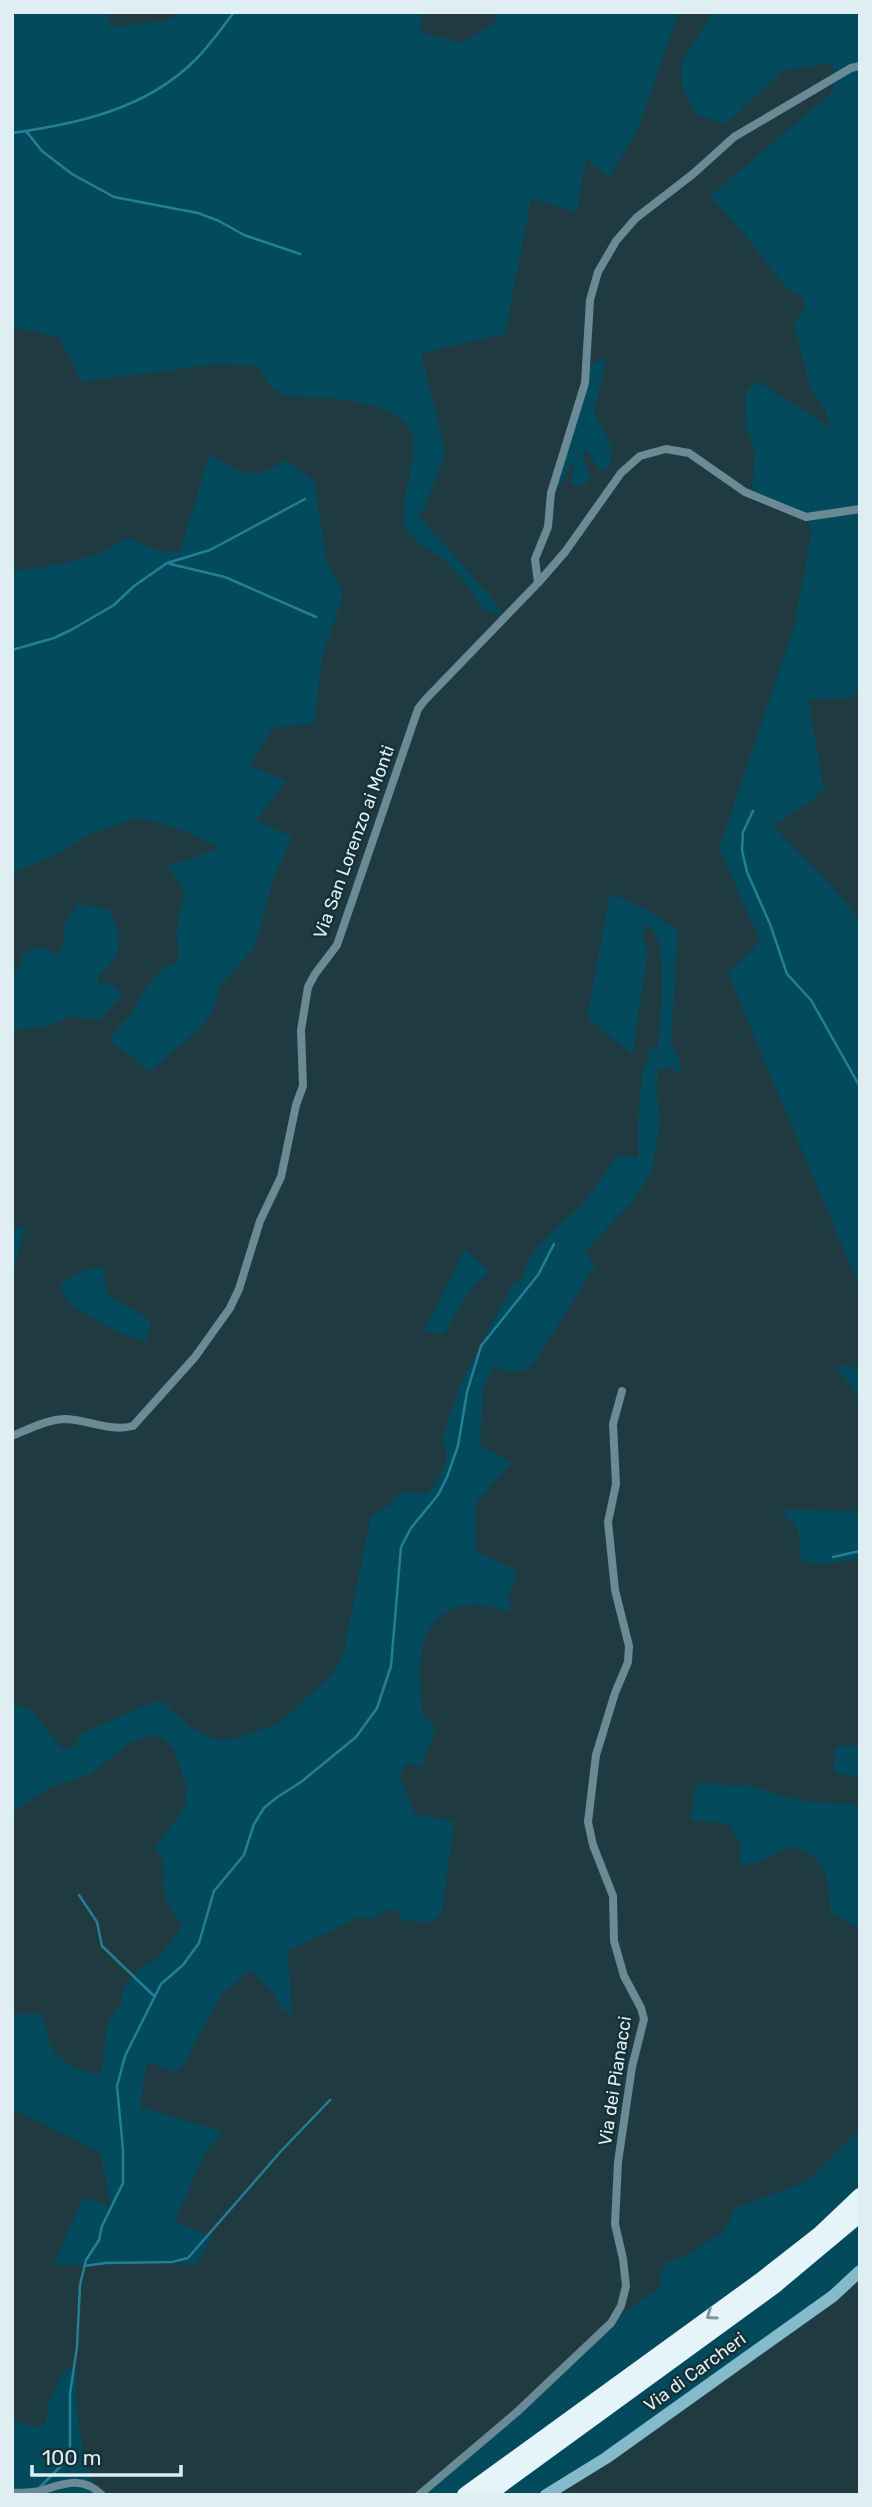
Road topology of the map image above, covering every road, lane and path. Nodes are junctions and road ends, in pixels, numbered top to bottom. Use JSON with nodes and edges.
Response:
{"nodes":[{"id":1,"x":860,"y":66,"type":"edge"},
{"id":2,"x":860,"y":509,"type":"edge"},
{"id":3,"x":538,"y":583,"type":"junction"},
{"id":4,"x":622,"y":1391,"type":"dead end"},
{"id":5,"x":12,"y":1436,"type":"edge"},
{"id":6,"x":860,"y":2196,"type":"edge"},
{"id":7,"x":860,"y":2214,"type":"edge"},
{"id":8,"x":860,"y":2272,"type":"edge"},
{"id":9,"x":12,"y":2493,"type":"edge"},
{"id":10,"x":102,"y":2495,"type":"edge"},
{"id":11,"x":419,"y":2495,"type":"edge"},
{"id":12,"x":465,"y":2495,"type":"edge"},
{"id":13,"x":486,"y":2495,"type":"edge"},
{"id":14,"x":546,"y":2495,"type":"edge"}],
"edges":[{"from":1,"to":3,"type":"street"},
{"from":2,"to":3,"type":"street","name":"Via San Lorenzo ai Monti"},
{"from":3,"to":5,"type":"street","name":"Via San Lorenzo ai Monti"},
{"from":4,"to":11,"type":"street","name":"Via dei Pianacci"},
{"from":6,"to":12,"type":"highway","one_way":true},
{"from":7,"to":13,"type":"highway"},
{"from":8,"to":14,"type":"street","name":"Via di Carcheri"},
{"from":9,"to":10,"type":"street"}]}
